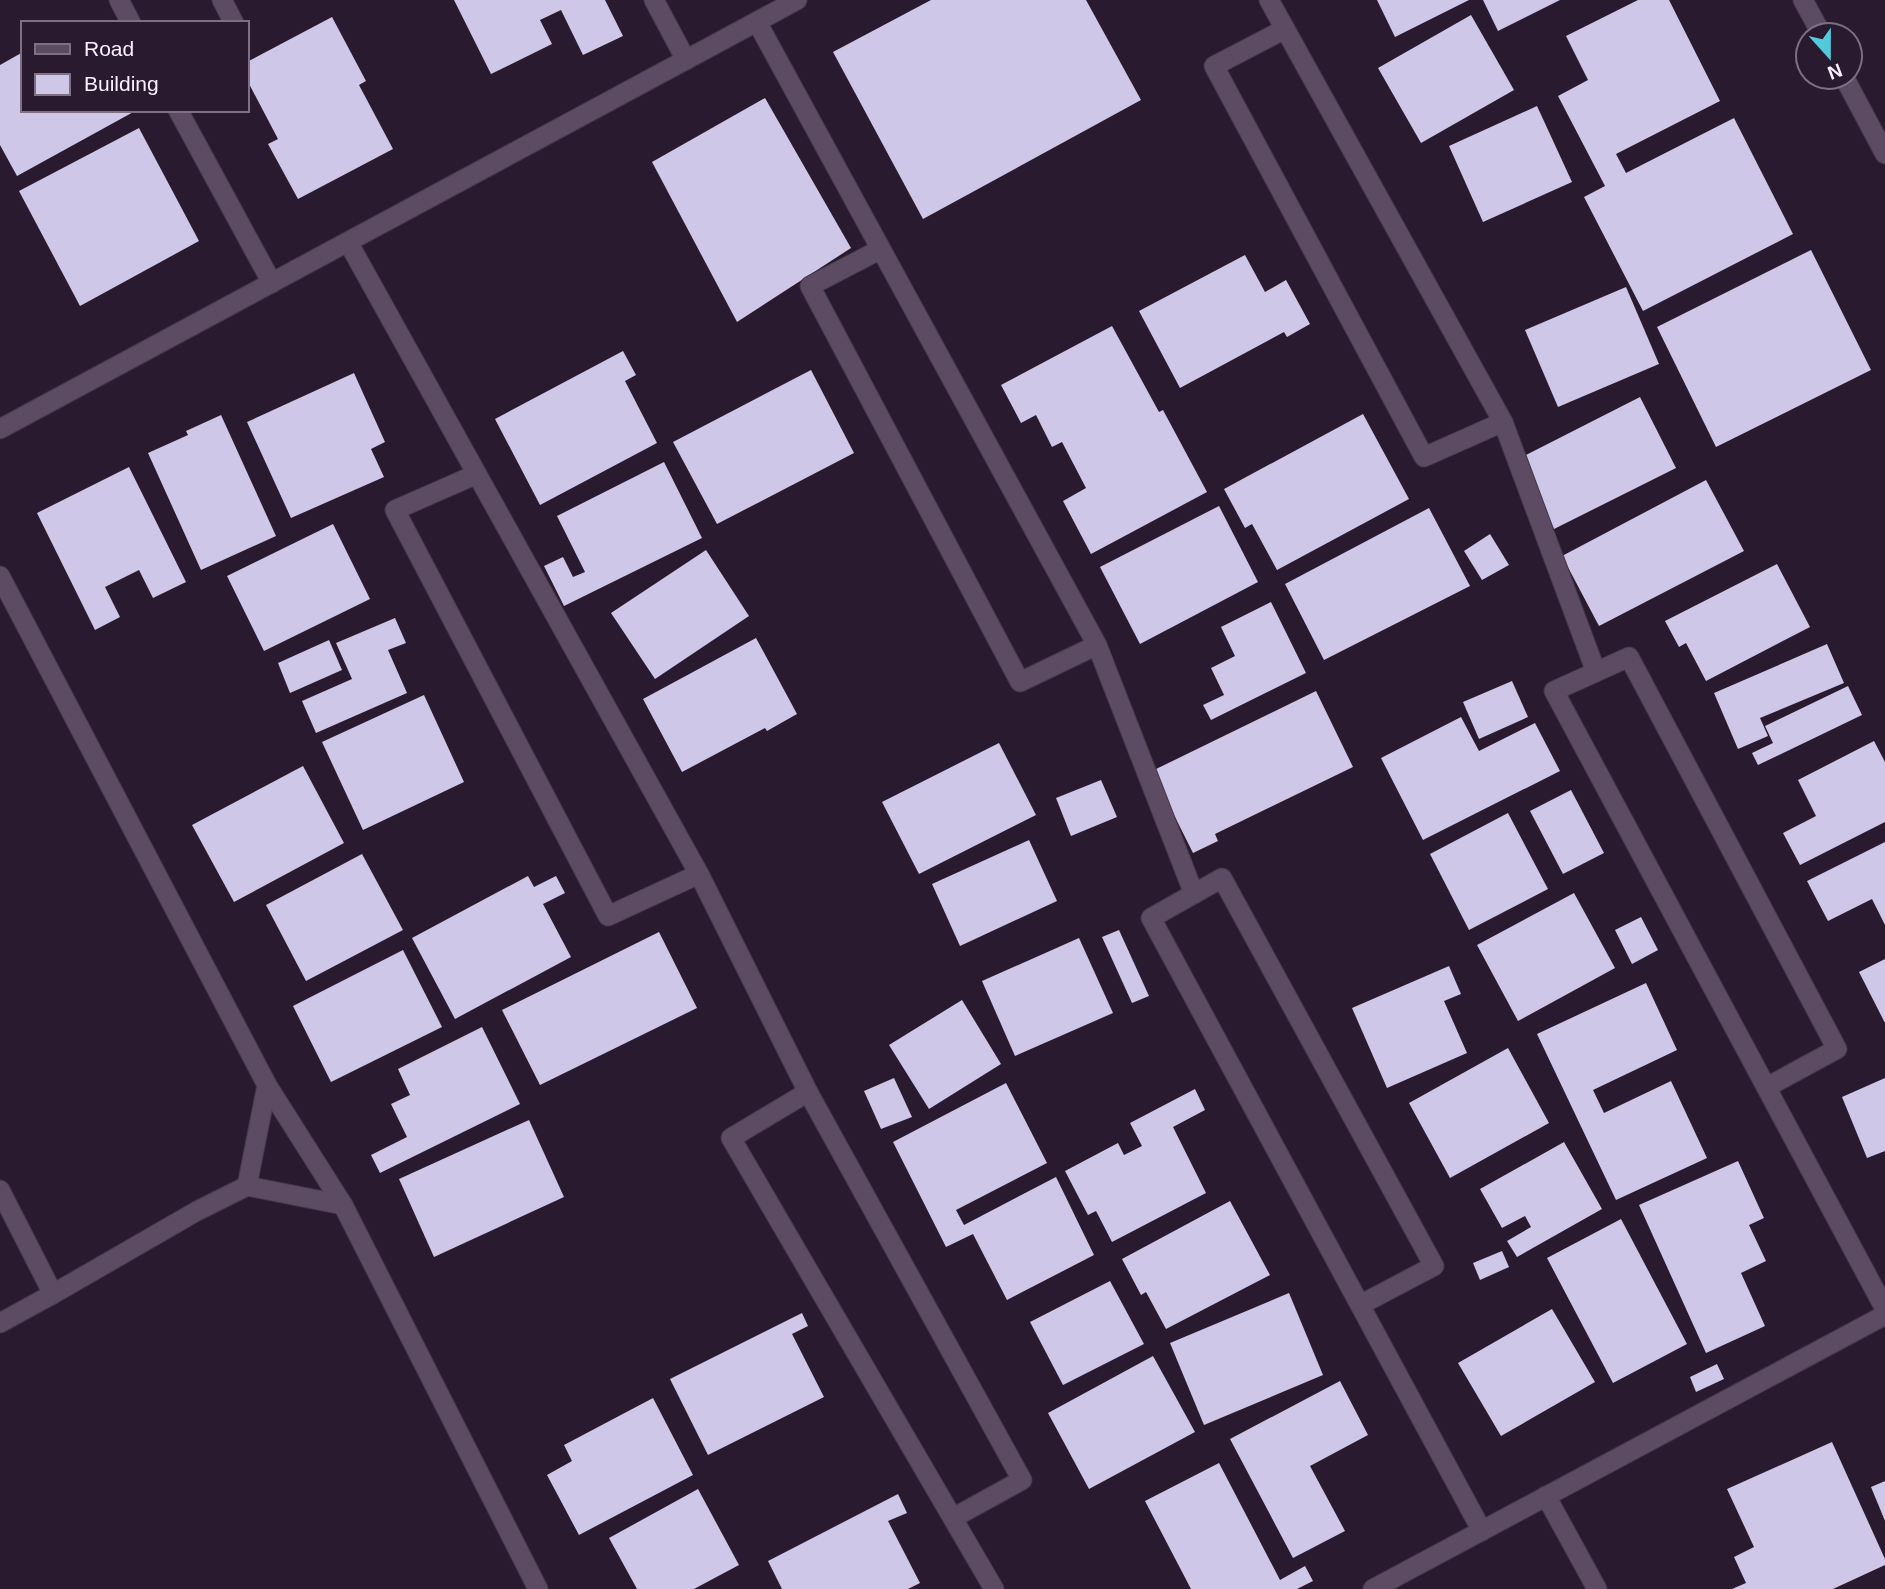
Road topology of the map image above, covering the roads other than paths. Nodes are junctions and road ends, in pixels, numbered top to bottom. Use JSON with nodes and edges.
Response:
{"nodes":[{"id":1,"x":119,"y":0,"type":"edge"},
{"id":2,"x":222,"y":0,"type":"edge"},
{"id":3,"x":654,"y":0,"type":"edge"},
{"id":4,"x":797,"y":0,"type":"edge"},
{"id":5,"x":1269,"y":0,"type":"edge"},
{"id":6,"x":1803,"y":0,"type":"edge"},
{"id":7,"x":130,"y":21,"type":"edge"},
{"id":8,"x":233,"y":21,"type":"edge"},
{"id":9,"x":1814,"y":21,"type":"edge"},
{"id":10,"x":757,"y":22,"type":"junction"},
{"id":11,"x":1285,"y":29,"type":"junction"},
{"id":12,"x":686,"y":60,"type":"junction"},
{"id":13,"x":1851,"y":91,"type":"edge"},
{"id":14,"x":179,"y":112,"type":"edge"},
{"id":15,"x":1885,"y":154,"type":"edge"},
{"id":16,"x":348,"y":242,"type":"junction"},
{"id":17,"x":881,"y":249,"type":"junction"},
{"id":18,"x":272,"y":283,"type":"junction"},
{"id":19,"x":1503,"y":422,"type":"junction"},
{"id":20,"x":0,"y":429,"type":"edge"},
{"id":21,"x":477,"y":474,"type":"junction"},
{"id":22,"x":0,"y":576,"type":"edge"},
{"id":23,"x":1097,"y":645,"type":"junction"},
{"id":24,"x":1597,"y":672,"type":"junction"},
{"id":25,"x":699,"y":874,"type":"junction"},
{"id":26,"x":1194,"y":894,"type":"junction"},
{"id":27,"x":267,"y":1085,"type":"junction"},
{"id":28,"x":1767,"y":1087,"type":"junction"},
{"id":29,"x":808,"y":1092,"type":"junction"},
{"id":30,"x":247,"y":1186,"type":"junction"},
{"id":31,"x":0,"y":1189,"type":"edge"},
{"id":32,"x":343,"y":1205,"type":"junction"},
{"id":33,"x":53,"y":1294,"type":"junction"},
{"id":34,"x":1360,"y":1305,"type":"junction"},
{"id":35,"x":1885,"y":1309,"type":"edge"},
{"id":36,"x":1885,"y":1315,"type":"edge"},
{"id":37,"x":0,"y":1323,"type":"edge"},
{"id":38,"x":1546,"y":1496,"type":"junction"},
{"id":39,"x":953,"y":1518,"type":"junction"},
{"id":40,"x":1482,"y":1531,"type":"junction"},
{"id":41,"x":538,"y":1589,"type":"edge"},
{"id":42,"x":994,"y":1589,"type":"edge"},
{"id":43,"x":1373,"y":1589,"type":"edge"},
{"id":44,"x":1597,"y":1589,"type":"edge"}],
"edges":[{"from":1,"to":7,"type":"street"},
{"from":2,"to":8,"type":"street"},
{"from":3,"to":12,"type":"street"},
{"from":4,"to":10,"type":"street"},
{"from":5,"to":11,"type":"street"},
{"from":6,"to":9,"type":"street"},
{"from":10,"to":12,"type":"street"},
{"from":10,"to":17,"type":"street"},
{"from":11,"to":19,"type":"street"},
{"from":11,"to":19,"type":"street"},
{"from":12,"to":16,"type":"street"},
{"from":13,"to":15,"type":"street"},
{"from":14,"to":18,"type":"street"},
{"from":16,"to":18,"type":"street"},
{"from":16,"to":21,"type":"street"},
{"from":17,"to":23,"type":"street"},
{"from":17,"to":23,"type":"street"},
{"from":18,"to":20,"type":"street"},
{"from":19,"to":24,"type":"street"},
{"from":21,"to":25,"type":"street"},
{"from":21,"to":25,"type":"street"},
{"from":22,"to":27,"type":"street"},
{"from":23,"to":26,"type":"street"},
{"from":24,"to":28,"type":"street"},
{"from":24,"to":28,"type":"street"},
{"from":25,"to":29,"type":"street"},
{"from":26,"to":34,"type":"street"},
{"from":26,"to":34,"type":"street"},
{"from":27,"to":30,"type":"street"},
{"from":27,"to":32,"type":"street"},
{"from":28,"to":35,"type":"street"},
{"from":29,"to":39,"type":"street"},
{"from":29,"to":39,"type":"street"},
{"from":30,"to":32,"type":"street"},
{"from":30,"to":33,"type":"street"},
{"from":31,"to":33,"type":"street"},
{"from":32,"to":41,"type":"street"},
{"from":33,"to":37,"type":"street"},
{"from":34,"to":40,"type":"street"},
{"from":36,"to":38,"type":"street"},
{"from":38,"to":40,"type":"street"},
{"from":38,"to":44,"type":"street"},
{"from":39,"to":42,"type":"street"},
{"from":40,"to":43,"type":"street"}]}
